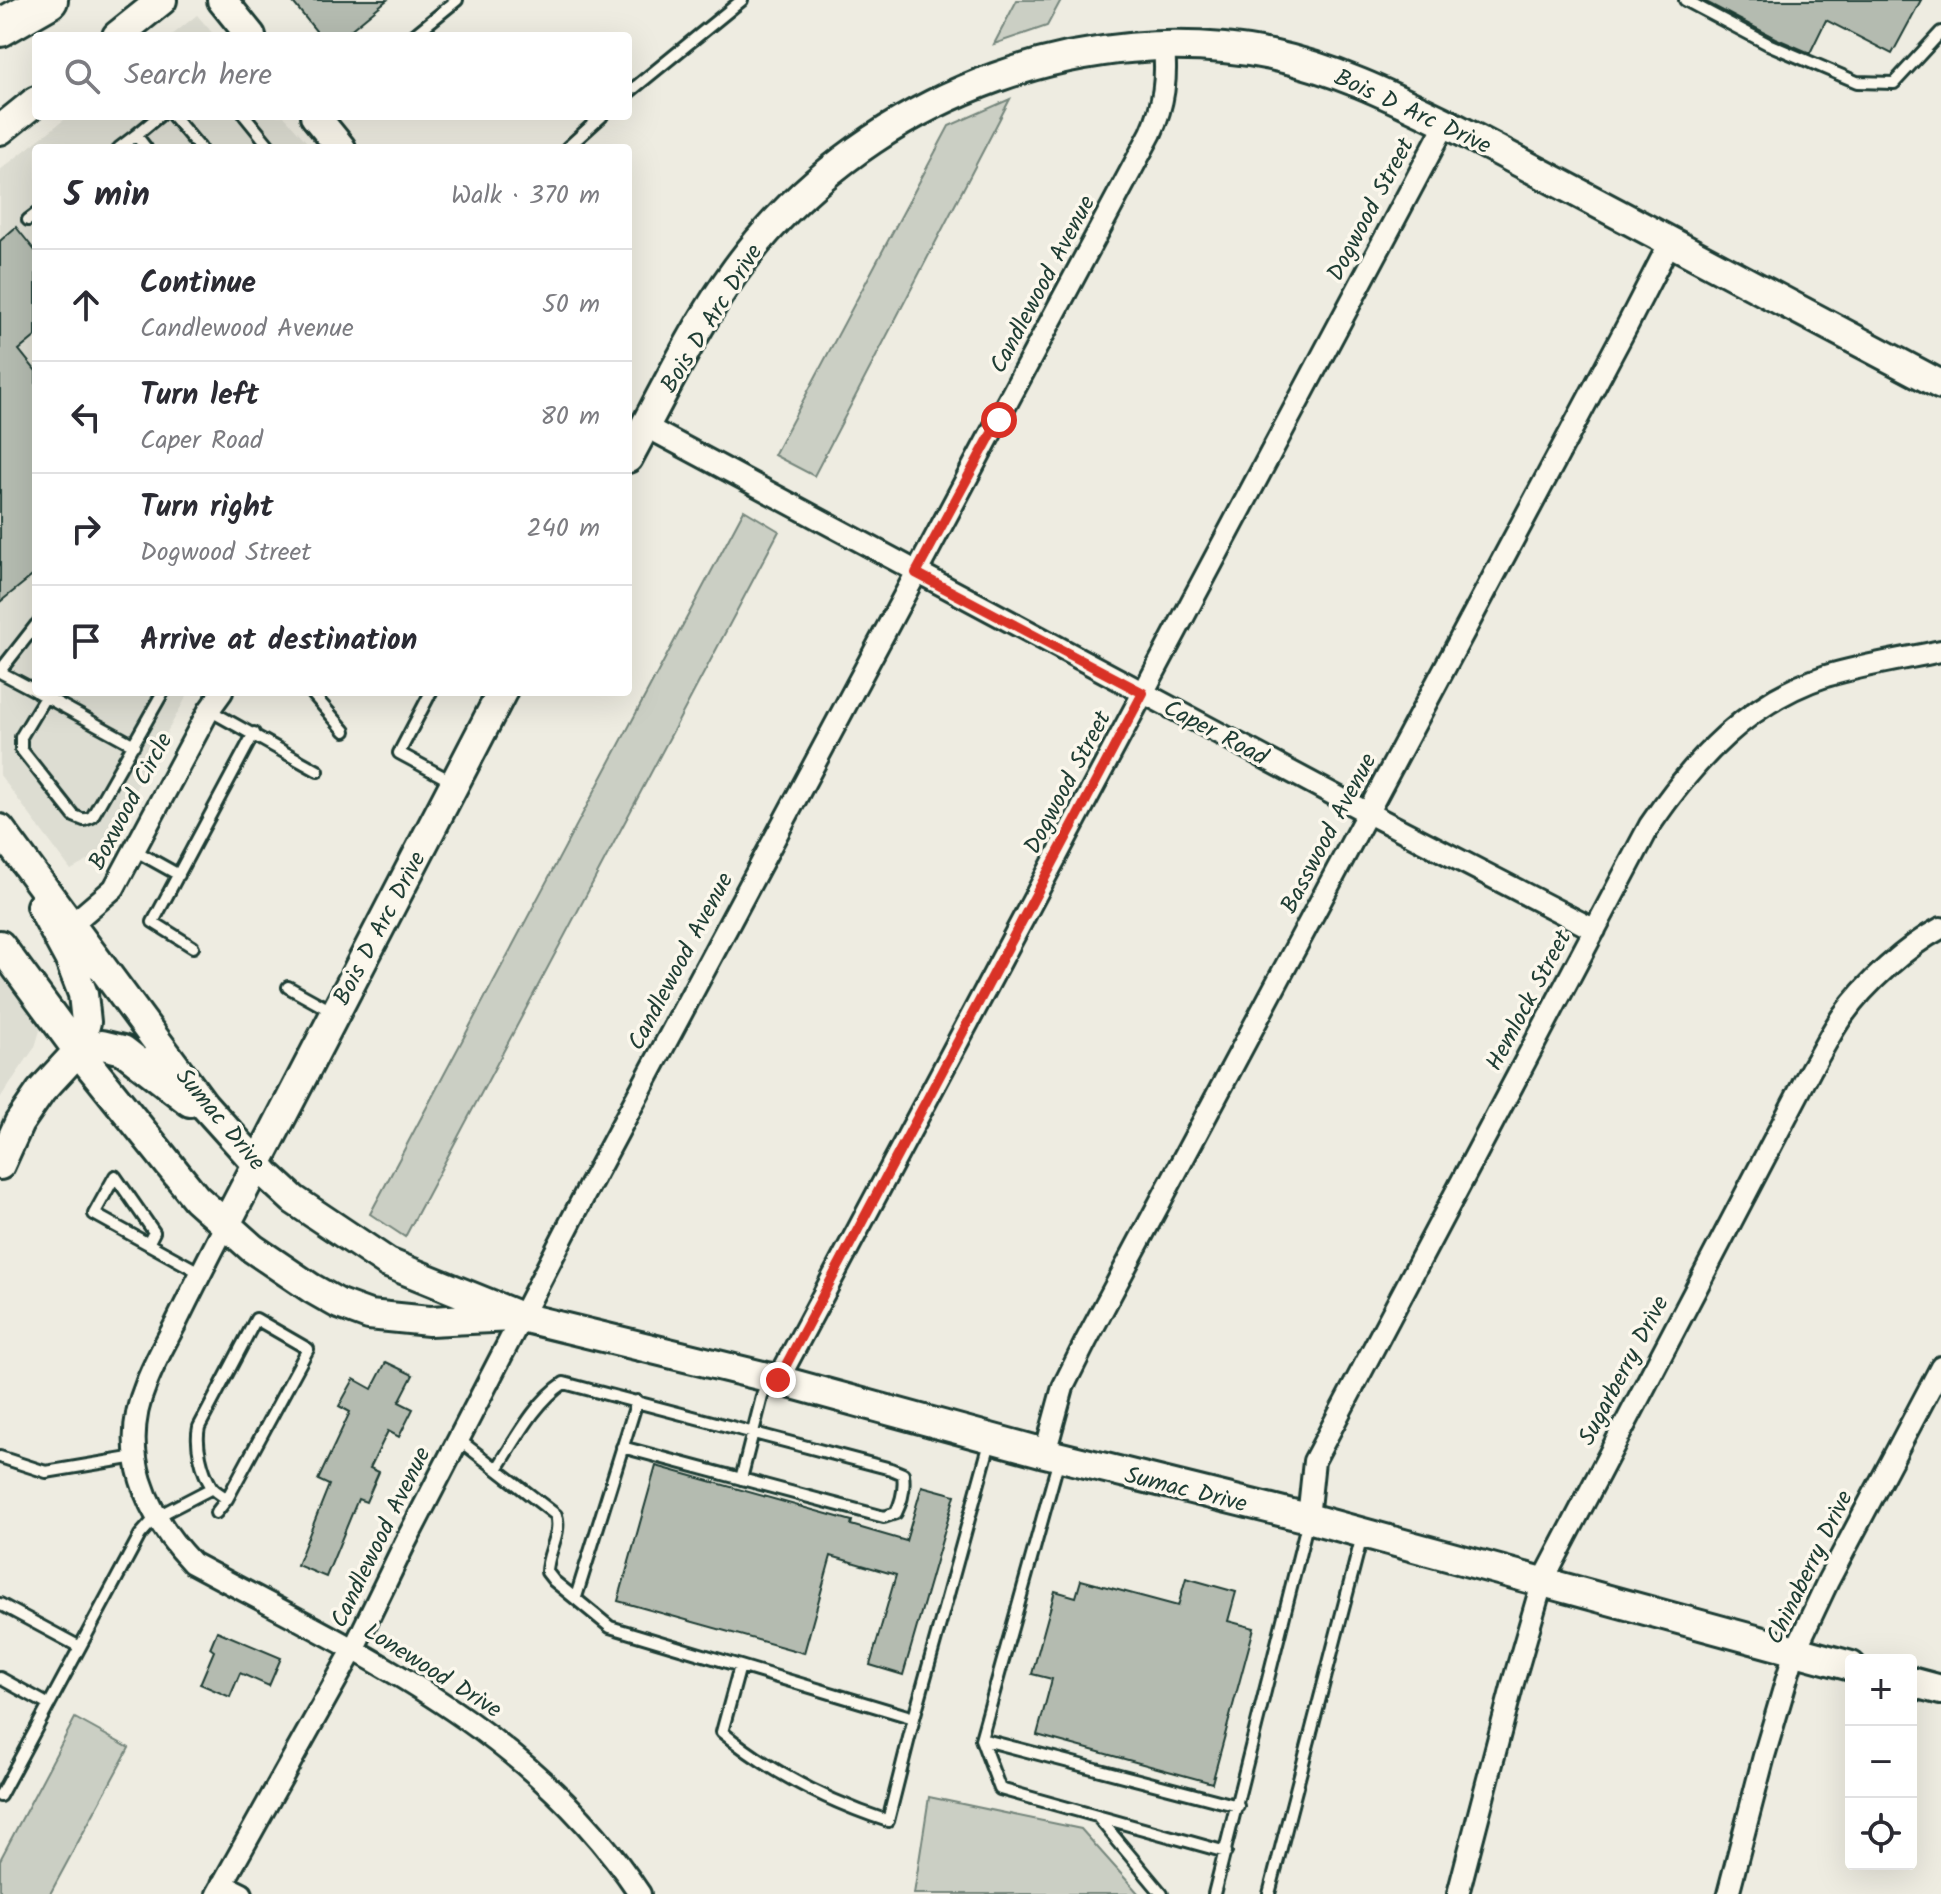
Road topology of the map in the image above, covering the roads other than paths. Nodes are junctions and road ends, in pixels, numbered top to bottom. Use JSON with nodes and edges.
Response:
{"nodes":[{"id":1,"x":13,"y":0,"type":"edge"},
{"id":2,"x":49,"y":0,"type":"edge"},
{"id":3,"x":162,"y":0,"type":"edge"},
{"id":4,"x":222,"y":0,"type":"edge"},
{"id":5,"x":457,"y":0,"type":"edge"},
{"id":6,"x":742,"y":0,"type":"edge"},
{"id":7,"x":1685,"y":0,"type":"edge"},
{"id":8,"x":0,"y":11,"type":"edge"},
{"id":9,"x":0,"y":28,"type":"edge"},
{"id":10,"x":122,"y":32,"type":"edge"},
{"id":11,"x":248,"y":32,"type":"edge"},
{"id":12,"x":418,"y":32,"type":"edge"},
{"id":13,"x":1941,"y":32,"type":"edge"},
{"id":14,"x":1164,"y":47,"type":"junction"},
{"id":15,"x":632,"y":90,"type":"edge"},
{"id":16,"x":32,"y":104,"type":"edge"},
{"id":17,"x":154,"y":120,"type":"edge"},
{"id":18,"x":176,"y":120,"type":"edge"},
{"id":19,"x":248,"y":120,"type":"edge"},
{"id":20,"x":318,"y":120,"type":"edge"},
{"id":21,"x":598,"y":120,"type":"edge"},
{"id":22,"x":1446,"y":123,"type":"junction"},
{"id":23,"x":0,"y":130,"type":"edge"},
{"id":24,"x":136,"y":135,"type":"junction"},
{"id":25,"x":124,"y":144,"type":"edge"},
{"id":26,"x":143,"y":144,"type":"edge"},
{"id":27,"x":197,"y":144,"type":"edge"},
{"id":28,"x":268,"y":144,"type":"edge"},
{"id":29,"x":338,"y":144,"type":"edge"},
{"id":30,"x":571,"y":144,"type":"edge"},
{"id":31,"x":1670,"y":242,"type":"junction"},
{"id":32,"x":1941,"y":385,"type":"edge"},
{"id":33,"x":637,"y":421,"type":"edge"},
{"id":34,"x":632,"y":442,"type":"edge"},
{"id":35,"x":916,"y":573,"type":"junction"},
{"id":36,"x":32,"y":630,"type":"edge"},
{"id":37,"x":1941,"y":651,"type":"edge"},
{"id":38,"x":0,"y":671,"type":"edge"},
{"id":39,"x":32,"y":688,"type":"edge"},
{"id":40,"x":1143,"y":693,"type":"junction"},
{"id":41,"x":41,"y":696,"type":"edge"},
{"id":42,"x":47,"y":696,"type":"edge"},
{"id":43,"x":161,"y":696,"type":"edge"},
{"id":44,"x":219,"y":696,"type":"edge"},
{"id":45,"x":314,"y":696,"type":"edge"},
{"id":46,"x":429,"y":696,"type":"edge"},
{"id":47,"x":500,"y":696,"type":"edge"},
{"id":48,"x":209,"y":710,"type":"junction"},
{"id":49,"x":345,"y":731,"type":"dead end"},
{"id":50,"x":254,"y":733,"type":"junction"},
{"id":51,"x":134,"y":745,"type":"junction"},
{"id":52,"x":318,"y":771,"type":"dead end"},
{"id":53,"x":455,"y":783,"type":"junction"},
{"id":54,"x":1368,"y":813,"type":"junction"},
{"id":55,"x":0,"y":830,"type":"edge"},
{"id":56,"x":134,"y":850,"type":"junction"},
{"id":57,"x":179,"y":875,"type":"junction"},
{"id":58,"x":72,"y":924,"type":"junction"},
{"id":59,"x":1941,"y":928,"type":"edge"},
{"id":60,"x":1595,"y":930,"type":"junction"},
{"id":61,"x":0,"y":945,"type":"edge"},
{"id":62,"x":193,"y":947,"type":"dead end"},
{"id":63,"x":288,"y":987,"type":"dead end"},
{"id":64,"x":335,"y":1013,"type":"junction"},
{"id":65,"x":78,"y":1051,"type":"junction"},
{"id":66,"x":227,"y":1131,"type":"junction"},
{"id":67,"x":257,"y":1163,"type":"junction"},
{"id":68,"x":0,"y":1165,"type":"edge"},
{"id":69,"x":226,"y":1224,"type":"junction"},
{"id":70,"x":148,"y":1244,"type":"junction"},
{"id":71,"x":201,"y":1273,"type":"junction"},
{"id":72,"x":521,"y":1317,"type":"junction"},
{"id":73,"x":1941,"y":1367,"type":"edge"},
{"id":74,"x":772,"y":1378,"type":"junction"},
{"id":75,"x":637,"y":1401,"type":"junction"},
{"id":76,"x":752,"y":1433,"type":"junction"},
{"id":77,"x":991,"y":1438,"type":"junction"},
{"id":78,"x":458,"y":1439,"type":"junction"},
{"id":79,"x":622,"y":1447,"type":"junction"},
{"id":80,"x":1052,"y":1455,"type":"junction"},
{"id":81,"x":0,"y":1457,"type":"edge"},
{"id":82,"x":136,"y":1457,"type":"junction"},
{"id":83,"x":497,"y":1469,"type":"junction"},
{"id":84,"x":741,"y":1479,"type":"junction"},
{"id":85,"x":212,"y":1488,"type":"junction"},
{"id":86,"x":227,"y":1499,"type":"junction"},
{"id":87,"x":216,"y":1513,"type":"dead end"},
{"id":88,"x":156,"y":1517,"type":"junction"},
{"id":89,"x":1308,"y":1518,"type":"junction"},
{"id":90,"x":1363,"y":1533,"type":"junction"},
{"id":91,"x":1542,"y":1583,"type":"junction"},
{"id":92,"x":576,"y":1597,"type":"junction"},
{"id":93,"x":0,"y":1604,"type":"edge"},
{"id":94,"x":80,"y":1647,"type":"junction"},
{"id":95,"x":353,"y":1650,"type":"junction"},
{"id":96,"x":1795,"y":1651,"type":"junction"},
{"id":97,"x":1845,"y":1664,"type":"edge"},
{"id":98,"x":740,"y":1666,"type":"junction"},
{"id":99,"x":0,"y":1678,"type":"edge"},
{"id":100,"x":1917,"y":1684,"type":"edge"},
{"id":101,"x":1941,"y":1690,"type":"edge"},
{"id":102,"x":49,"y":1705,"type":"junction"},
{"id":103,"x":914,"y":1718,"type":"junction"},
{"id":104,"x":981,"y":1739,"type":"junction"},
{"id":105,"x":0,"y":1796,"type":"edge"},
{"id":106,"x":1238,"y":1806,"type":"junction"},
{"id":107,"x":1097,"y":1816,"type":"junction"},
{"id":108,"x":1226,"y":1852,"type":"junction"},
{"id":109,"x":220,"y":1889,"type":"edge"},
{"id":110,"x":242,"y":1894,"type":"edge"},
{"id":111,"x":640,"y":1894,"type":"edge"},
{"id":112,"x":1162,"y":1894,"type":"edge"},
{"id":113,"x":1214,"y":1894,"type":"edge"},
{"id":114,"x":1269,"y":1894,"type":"edge"},
{"id":115,"x":1458,"y":1894,"type":"edge"},
{"id":116,"x":1728,"y":1894,"type":"edge"}],
"edges":[{"from":1,"to":8,"type":"highway"},
{"from":2,"to":9,"type":"highway"},
{"from":3,"to":10,"type":"street"},
{"from":4,"to":11,"type":"street"},
{"from":5,"to":12,"type":"lane"},
{"from":6,"to":15,"type":"lane"},
{"from":7,"to":13,"type":"lane"},
{"from":14,"to":22,"type":"street","name":"Bois D Arc Drive"},
{"from":14,"to":33,"type":"street","name":"Bois D Arc Drive"},
{"from":14,"to":35,"type":"street","name":"Candlewood Avenue"},
{"from":16,"to":23,"type":"street"},
{"from":17,"to":24,"type":"lane"},
{"from":18,"to":27,"type":"lane"},
{"from":19,"to":28,"type":"lane"},
{"from":20,"to":29,"type":"street"},
{"from":21,"to":30,"type":"lane"},
{"from":22,"to":31,"type":"street","name":"Bois D Arc Drive"},
{"from":22,"to":40,"type":"street","name":"Dogwood Street"},
{"from":24,"to":25,"type":"lane"},
{"from":24,"to":26,"type":"lane"},
{"from":31,"to":32,"type":"street","name":"Bois D Arc Drive"},
{"from":31,"to":54,"type":"street","name":"Basswood Avenue"},
{"from":33,"to":34,"type":"street","name":"Bois D Arc Drive"},
{"from":33,"to":35,"type":"street","name":"Caper Road"},
{"from":35,"to":40,"type":"street","name":"Caper Road"},
{"from":35,"to":72,"type":"street","name":"Candlewood Avenue"},
{"from":36,"to":38,"type":"lane"},
{"from":37,"to":60,"type":"street","name":"Hemlock Street"},
{"from":38,"to":39,"type":"lane"},
{"from":40,"to":54,"type":"street","name":"Caper Road"},
{"from":40,"to":74,"type":"street","name":"Dogwood Street"},
{"from":41,"to":51,"type":"lane"},
{"from":42,"to":51,"type":"lane"},
{"from":43,"to":51,"type":"lane"},
{"from":44,"to":48,"type":"street","name":"Boxwood Circle"},
{"from":45,"to":49,"type":"lane"},
{"from":46,"to":53,"type":"lane"},
{"from":47,"to":53,"type":"street","name":"Bois D Arc Drive"},
{"from":48,"to":50,"type":"lane"},
{"from":48,"to":56,"type":"street","name":"Boxwood Circle"},
{"from":50,"to":52,"type":"lane"},
{"from":50,"to":57,"type":"lane"},
{"from":53,"to":64,"type":"street","name":"Bois D Arc Drive"},
{"from":54,"to":60,"type":"street","name":"Caper Road"},
{"from":54,"to":80,"type":"street","name":"Basswood Avenue"},
{"from":55,"to":58,"type":"street","name":"Sumac Drive"},
{"from":55,"to":65,"type":"street"},
{"from":56,"to":57,"type":"lane"},
{"from":56,"to":58,"type":"street","name":"Boxwood Circle"},
{"from":57,"to":62,"type":"lane"},
{"from":58,"to":66,"type":"street","name":"Sumac Drive"},
{"from":59,"to":91,"type":"street","name":"Sugarberry Drive"},
{"from":60,"to":89,"type":"street","name":"Hemlock Street"},
{"from":61,"to":65,"type":"street","name":"Sumac Drive"},
{"from":63,"to":64,"type":"lane"},
{"from":64,"to":67,"type":"street","name":"Bois D Arc Drive"},
{"from":65,"to":66,"type":"street"},
{"from":65,"to":68,"type":"street"},
{"from":65,"to":69,"type":"street","name":"Sumac Drive"},
{"from":66,"to":67,"type":"street","name":"Sumac Drive"},
{"from":67,"to":69,"type":"street","name":"Bois D Arc Drive"},
{"from":67,"to":72,"type":"street","name":"Sumac Drive"},
{"from":69,"to":71,"type":"street","name":"Lonewood Drive"},
{"from":69,"to":72,"type":"street","name":"Sumac Drive"},
{"from":70,"to":70,"type":"lane"},
{"from":70,"to":71,"type":"lane"},
{"from":71,"to":82,"type":"street","name":"Lonewood Drive"},
{"from":72,"to":74,"type":"street","name":"Sumac Drive"},
{"from":72,"to":78,"type":"street","name":"Candlewood Avenue"},
{"from":73,"to":96,"type":"street","name":"Chinaberry Drive"},
{"from":74,"to":76,"type":"lane"},
{"from":74,"to":77,"type":"street","name":"Sumac Drive"},
{"from":75,"to":76,"type":"lane"},
{"from":75,"to":79,"type":"lane"},
{"from":75,"to":83,"type":"lane"},
{"from":76,"to":84,"type":"lane"},
{"from":76,"to":84,"type":"lane"},
{"from":77,"to":80,"type":"street","name":"Sumac Drive"},
{"from":77,"to":103,"type":"lane"},
{"from":78,"to":83,"type":"lane"},
{"from":78,"to":95,"type":"street","name":"Candlewood Avenue"},
{"from":79,"to":84,"type":"lane"},
{"from":79,"to":92,"type":"lane"},
{"from":80,"to":89,"type":"street","name":"Sumac Drive"},
{"from":80,"to":104,"type":"lane"},
{"from":81,"to":82,"type":"lane"},
{"from":82,"to":88,"type":"street","name":"Lonewood Drive"},
{"from":83,"to":92,"type":"lane"},
{"from":85,"to":86,"type":"lane"},
{"from":85,"to":86,"type":"lane"},
{"from":85,"to":88,"type":"lane"},
{"from":86,"to":87,"type":"lane"},
{"from":88,"to":94,"type":"lane"},
{"from":88,"to":95,"type":"street","name":"Lonewood Drive"},
{"from":89,"to":90,"type":"street","name":"Sumac Drive"},
{"from":89,"to":106,"type":"lane"},
{"from":90,"to":91,"type":"street","name":"Sumac Drive"},
{"from":90,"to":114,"type":"lane"},
{"from":91,"to":96,"type":"street","name":"Sumac Drive"},
{"from":91,"to":115,"type":"street","name":"Sugarberry Drive"},
{"from":92,"to":98,"type":"lane"},
{"from":93,"to":94,"type":"lane"},
{"from":94,"to":102,"type":"lane"},
{"from":95,"to":109,"type":"street","name":"Candlewood Avenue"},
{"from":95,"to":111,"type":"street","name":"Lonewood Drive"},
{"from":96,"to":97,"type":"street","name":"Sumac Drive"},
{"from":96,"to":116,"type":"street","name":"Chinaberry Drive"},
{"from":98,"to":103,"type":"lane"},
{"from":98,"to":103,"type":"lane"},
{"from":99,"to":102,"type":"lane"},
{"from":100,"to":101,"type":"street"},
{"from":102,"to":105,"type":"lane"},
{"from":104,"to":106,"type":"lane"},
{"from":104,"to":107,"type":"lane"},
{"from":106,"to":108,"type":"lane"},
{"from":107,"to":108,"type":"lane"},
{"from":107,"to":112,"type":"lane"},
{"from":108,"to":113,"type":"lane"},
{"from":109,"to":110,"type":"street"}]}
